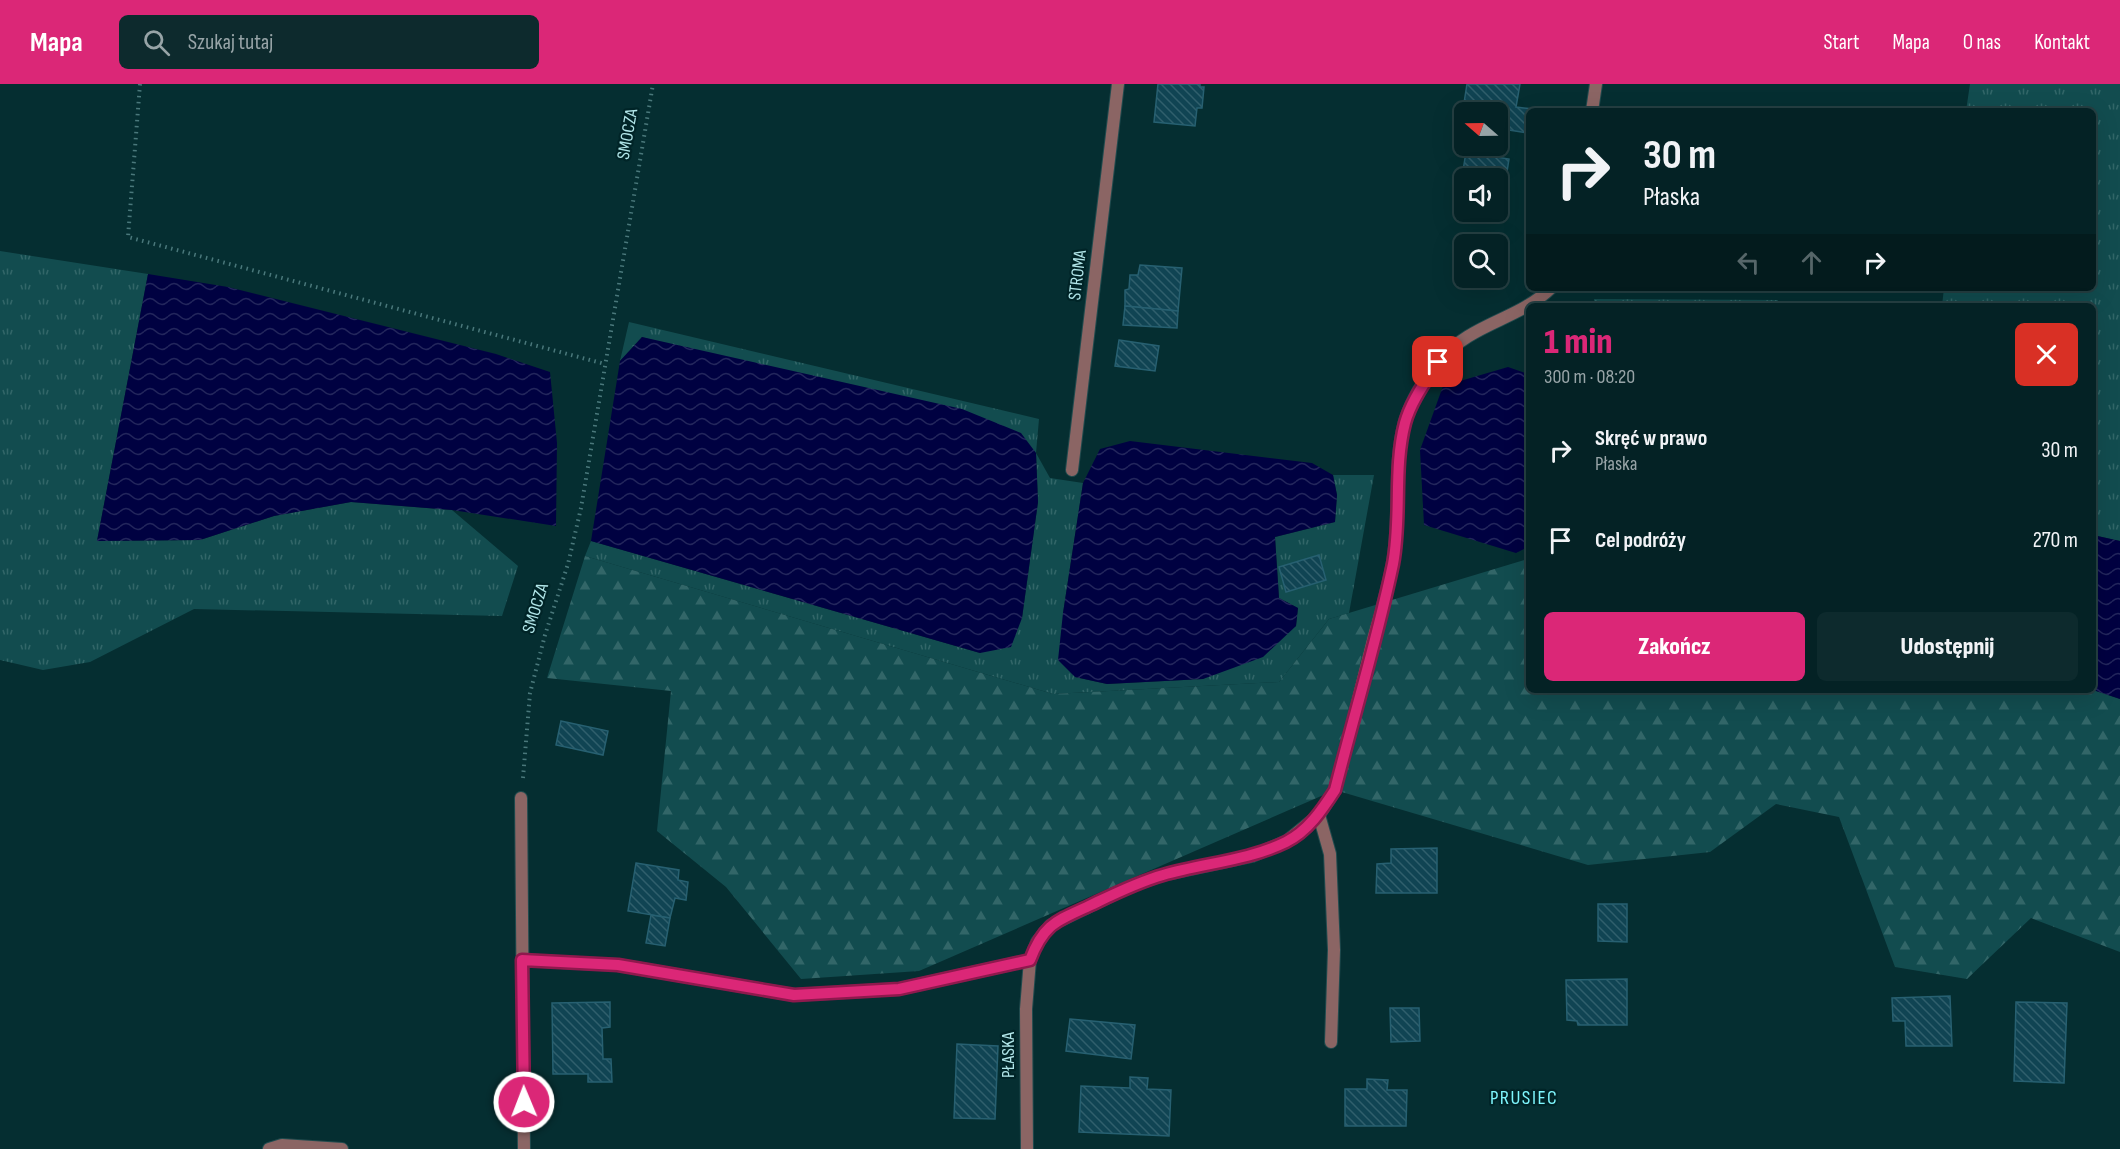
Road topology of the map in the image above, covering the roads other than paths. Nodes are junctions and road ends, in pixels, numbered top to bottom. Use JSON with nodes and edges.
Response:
{"nodes":[{"id":1,"x":1118,"y":84,"type":"edge"},
{"id":2,"x":1596,"y":84,"type":"edge"},
{"id":3,"x":1592,"y":108,"type":"edge"},
{"id":4,"x":1547,"y":291,"type":"edge"},
{"id":5,"x":1531,"y":303,"type":"edge"},
{"id":6,"x":1526,"y":307,"type":"edge"},
{"id":7,"x":1072,"y":470,"type":"dead end"},
{"id":8,"x":521,"y":798,"type":"road end"},
{"id":9,"x":1319,"y":815,"type":"junction"},
{"id":10,"x":522,"y":960,"type":"junction"},
{"id":11,"x":1030,"y":960,"type":"junction"},
{"id":12,"x":1331,"y":1042,"type":"dead end"},
{"id":13,"x":269,"y":1149,"type":"edge"},
{"id":14,"x":342,"y":1149,"type":"edge"},
{"id":15,"x":524,"y":1149,"type":"edge"},
{"id":16,"x":1026,"y":1149,"type":"edge"}],
"edges":[{"from":1,"to":7,"type":"street","name":"STROMA"},
{"from":2,"to":3,"type":"street"},
{"from":4,"to":5,"type":"street","name":"PŁASKA"},
{"from":6,"to":9,"type":"street","name":"PŁASKA"},
{"from":8,"to":10,"type":"street"},
{"from":9,"to":11,"type":"street","name":"PŁASKA"},
{"from":9,"to":12,"type":"street"},
{"from":10,"to":11,"type":"street"},
{"from":10,"to":15,"type":"street"},
{"from":11,"to":16,"type":"street","name":"PŁASKA"},
{"from":13,"to":14,"type":"street"}]}
